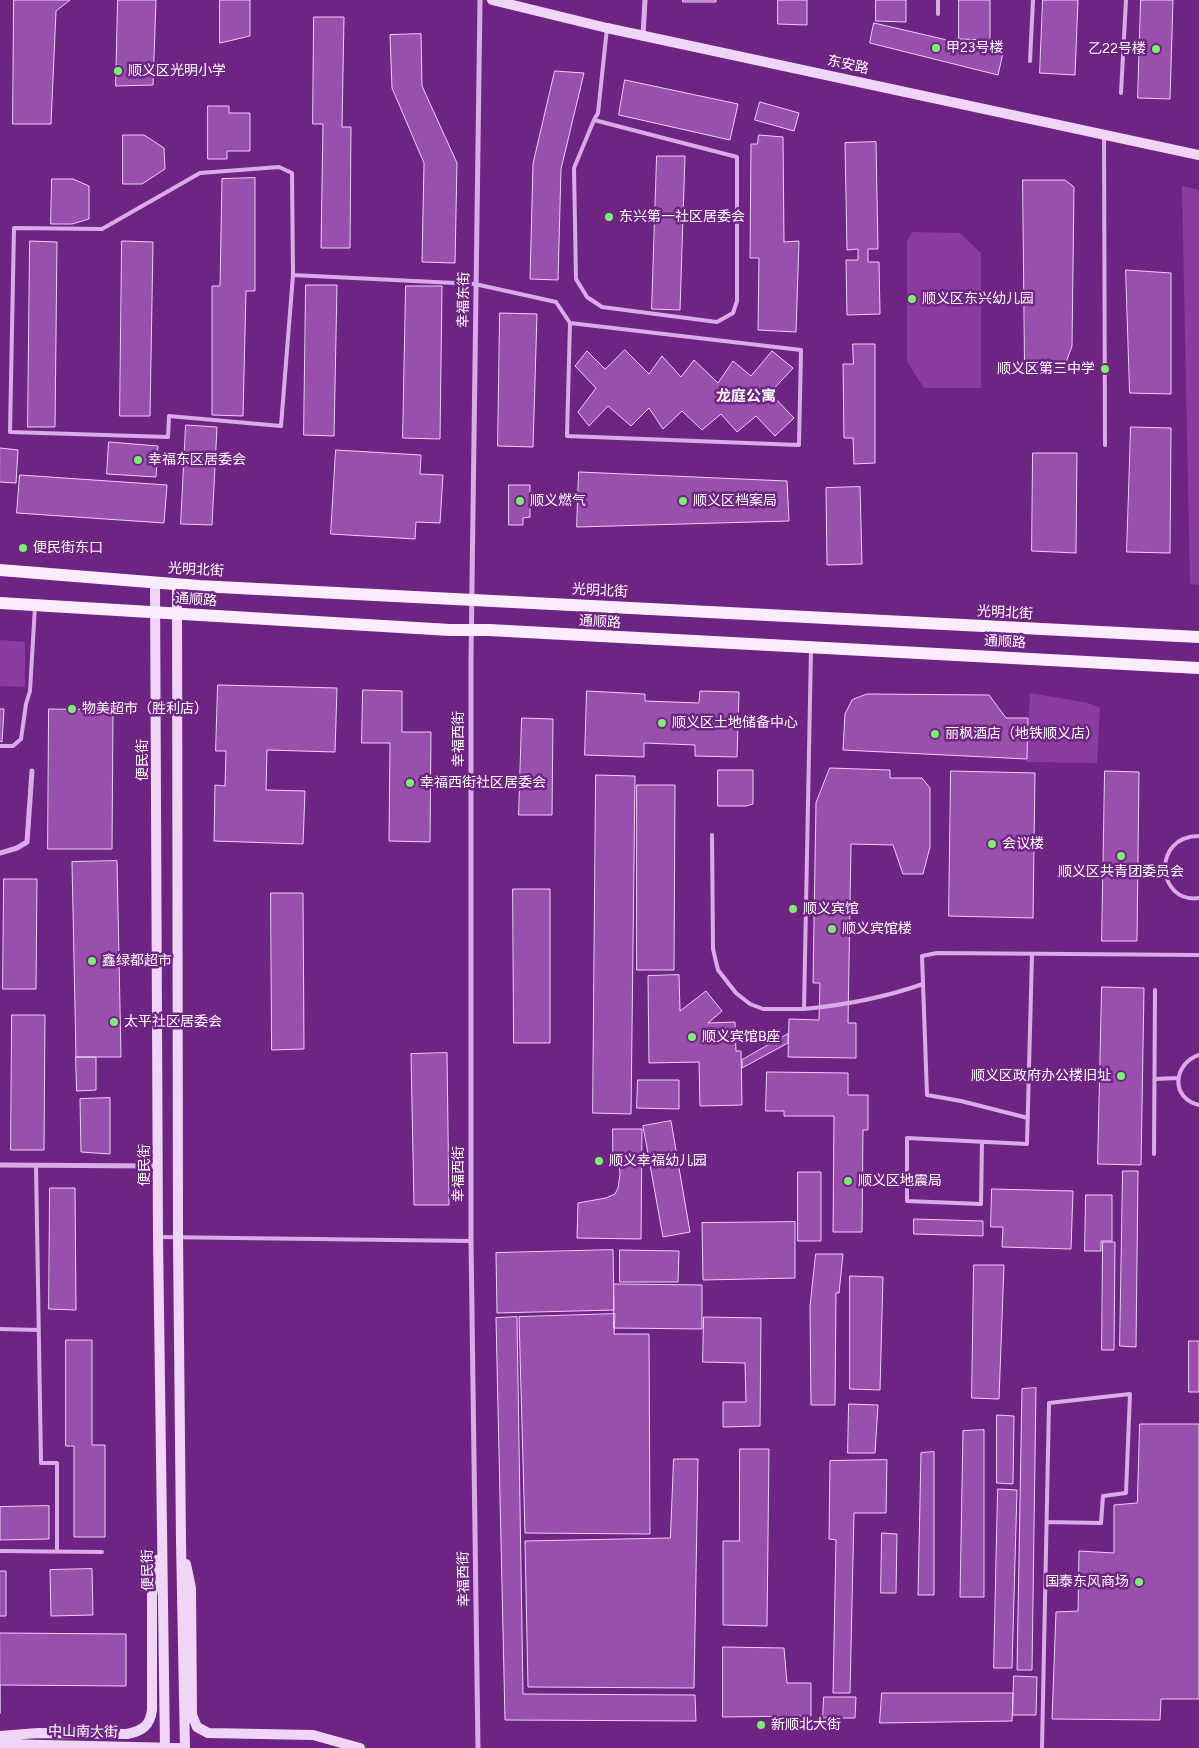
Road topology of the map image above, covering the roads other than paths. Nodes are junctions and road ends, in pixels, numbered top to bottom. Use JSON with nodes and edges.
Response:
{"nodes":[{"id":1,"x":480,"y":0,"type":"edge"},
{"id":2,"x":492,"y":0,"type":"edge"},
{"id":3,"x":645,"y":0,"type":"edge"},
{"id":4,"x":938,"y":0,"type":"edge"},
{"id":5,"x":1033,"y":0,"type":"edge"},
{"id":6,"x":1126,"y":0,"type":"edge"},
{"id":7,"x":938,"y":14,"type":"dead end"},
{"id":8,"x":607,"y":28,"type":"junction"},
{"id":9,"x":643,"y":36,"type":"junction"},
{"id":10,"x":1030,"y":61,"type":"dead end"},
{"id":11,"x":1121,"y":93,"type":"dead end"},
{"id":12,"x":594,"y":120,"type":"junction"},
{"id":13,"x":1104,"y":135,"type":"junction"},
{"id":14,"x":1199,"y":155,"type":"edge"},
{"id":15,"x":293,"y":275,"type":"junction"},
{"id":16,"x":475,"y":284,"type":"junction"},
{"id":17,"x":570,"y":323,"type":"junction"},
{"id":18,"x":1105,"y":445,"type":"dead end"},
{"id":19,"x":0,"y":570,"type":"edge"},
{"id":20,"x":155,"y":583,"type":"junction"},
{"id":21,"x":177,"y":584,"type":"junction"},
{"id":22,"x":472,"y":600,"type":"junction"},
{"id":23,"x":0,"y":603,"type":"edge"},
{"id":24,"x":35,"y":606,"type":"junction"},
{"id":25,"x":156,"y":612,"type":"junction"},
{"id":26,"x":177,"y":614,"type":"junction"},
{"id":27,"x":472,"y":630,"type":"junction"},
{"id":28,"x":1199,"y":637,"type":"edge"},
{"id":29,"x":811,"y":648,"type":"junction"},
{"id":30,"x":1199,"y":668,"type":"edge"},
{"id":31,"x":0,"y":746,"type":"edge"},
{"id":32,"x":32,"y":771,"type":"dead end"},
{"id":33,"x":712,"y":835,"type":"dead end"},
{"id":34,"x":1199,"y":836,"type":"edge"},
{"id":35,"x":0,"y":853,"type":"edge"},
{"id":36,"x":1199,"y":898,"type":"edge"},
{"id":37,"x":1032,"y":954,"type":"junction"},
{"id":38,"x":1199,"y":955,"type":"edge"},
{"id":39,"x":923,"y":984,"type":"junction"},
{"id":40,"x":1155,"y":990,"type":"dead end"},
{"id":41,"x":804,"y":1009,"type":"junction"},
{"id":42,"x":1199,"y":1055,"type":"edge"},
{"id":43,"x":1155,"y":1078,"type":"junction"},
{"id":44,"x":1178,"y":1078,"type":"junction"},
{"id":45,"x":1199,"y":1105,"type":"edge"},
{"id":46,"x":1028,"y":1118,"type":"junction"},
{"id":47,"x":982,"y":1142,"type":"junction"},
{"id":48,"x":1154,"y":1154,"type":"dead end"},
{"id":49,"x":0,"y":1166,"type":"edge"},
{"id":50,"x":36,"y":1166,"type":"junction"},
{"id":51,"x":158,"y":1166,"type":"junction"},
{"id":52,"x":158,"y":1237,"type":"junction"},
{"id":53,"x":178,"y":1237,"type":"junction"},
{"id":54,"x":471,"y":1241,"type":"junction"},
{"id":55,"x":0,"y":1330,"type":"edge"},
{"id":56,"x":39,"y":1330,"type":"junction"},
{"id":57,"x":1047,"y":1522,"type":"junction"},
{"id":58,"x":161,"y":1530,"type":"junction"},
{"id":59,"x":181,"y":1541,"type":"junction"},
{"id":60,"x":0,"y":1551,"type":"edge"},
{"id":61,"x":58,"y":1552,"type":"junction"},
{"id":62,"x":102,"y":1552,"type":"dead end"},
{"id":63,"x":0,"y":1736,"type":"edge"},
{"id":64,"x":0,"y":1744,"type":"edge"},
{"id":65,"x":165,"y":1748,"type":"edge"},
{"id":66,"x":178,"y":1748,"type":"edge"},
{"id":67,"x":185,"y":1748,"type":"edge"},
{"id":68,"x":360,"y":1748,"type":"edge"},
{"id":69,"x":478,"y":1748,"type":"edge"},
{"id":70,"x":1042,"y":1748,"type":"edge"}],
"edges":[{"from":1,"to":16,"type":"street","name":"幸福东街"},
{"from":2,"to":8,"type":"street","name":"东安路"},
{"from":3,"to":9,"type":"street"},
{"from":4,"to":7,"type":"lane"},
{"from":5,"to":10,"type":"lane"},
{"from":6,"to":11,"type":"lane"},
{"from":8,"to":9,"type":"street","name":"东安路"},
{"from":8,"to":12,"type":"lane"},
{"from":9,"to":13,"type":"street","name":"东安路"},
{"from":12,"to":12,"type":"lane"},
{"from":13,"to":14,"type":"street","name":"东安路"},
{"from":13,"to":18,"type":"lane"},
{"from":15,"to":15,"type":"lane"},
{"from":15,"to":16,"type":"lane"},
{"from":16,"to":17,"type":"lane"},
{"from":16,"to":22,"type":"street","name":"幸福东街"},
{"from":17,"to":17,"type":"lane"},
{"from":19,"to":20,"type":"main road","name":"光明北街"},
{"from":20,"to":21,"type":"main road","name":"光明北街"},
{"from":20,"to":25,"type":"street","name":"便民街"},
{"from":21,"to":22,"type":"main road","name":"光明北街"},
{"from":21,"to":26,"type":"street"},
{"from":22,"to":27,"type":"street","name":"幸福西街"},
{"from":22,"to":28,"type":"main road","name":"光明北街"},
{"from":23,"to":24,"type":"main road","name":"通顺路"},
{"from":24,"to":25,"type":"main road","name":"通顺路"},
{"from":24,"to":31,"type":"lane"},
{"from":25,"to":26,"type":"main road","name":"通顺路"},
{"from":25,"to":51,"type":"street","name":"便民街"},
{"from":26,"to":27,"type":"main road","name":"通顺路"},
{"from":26,"to":53,"type":"street"},
{"from":27,"to":29,"type":"main road","name":"通顺路"},
{"from":27,"to":54,"type":"street","name":"幸福西街"},
{"from":29,"to":30,"type":"main road","name":"通顺路"},
{"from":29,"to":41,"type":"lane"},
{"from":32,"to":35,"type":"street"},
{"from":33,"to":41,"type":"lane"},
{"from":34,"to":36,"type":"lane"},
{"from":37,"to":38,"type":"lane"},
{"from":37,"to":39,"type":"lane"},
{"from":37,"to":46,"type":"lane"},
{"from":39,"to":41,"type":"lane"},
{"from":39,"to":46,"type":"lane"},
{"from":40,"to":43,"type":"lane"},
{"from":42,"to":44,"type":"lane"},
{"from":43,"to":44,"type":"lane"},
{"from":43,"to":48,"type":"lane"},
{"from":44,"to":45,"type":"lane"},
{"from":46,"to":47,"type":"lane"},
{"from":47,"to":47,"type":"lane"},
{"from":49,"to":50,"type":"street"},
{"from":50,"to":51,"type":"street"},
{"from":50,"to":56,"type":"lane"},
{"from":51,"to":52,"type":"street","name":"便民街"},
{"from":52,"to":53,"type":"lane"},
{"from":52,"to":58,"type":"street","name":"便民街"},
{"from":53,"to":54,"type":"lane"},
{"from":53,"to":59,"type":"street"},
{"from":54,"to":69,"type":"street","name":"幸福西街"},
{"from":55,"to":56,"type":"lane"},
{"from":56,"to":61,"type":"lane"},
{"from":57,"to":57,"type":"lane"},
{"from":57,"to":70,"type":"lane"},
{"from":58,"to":63,"type":"street"},
{"from":58,"to":65,"type":"street","name":"便民街"},
{"from":59,"to":67,"type":"street"},
{"from":59,"to":68,"type":"street"},
{"from":60,"to":61,"type":"lane"},
{"from":61,"to":62,"type":"lane"},
{"from":64,"to":65,"type":"street","name":"中山南大街"},
{"from":65,"to":66,"type":"street"}]}
